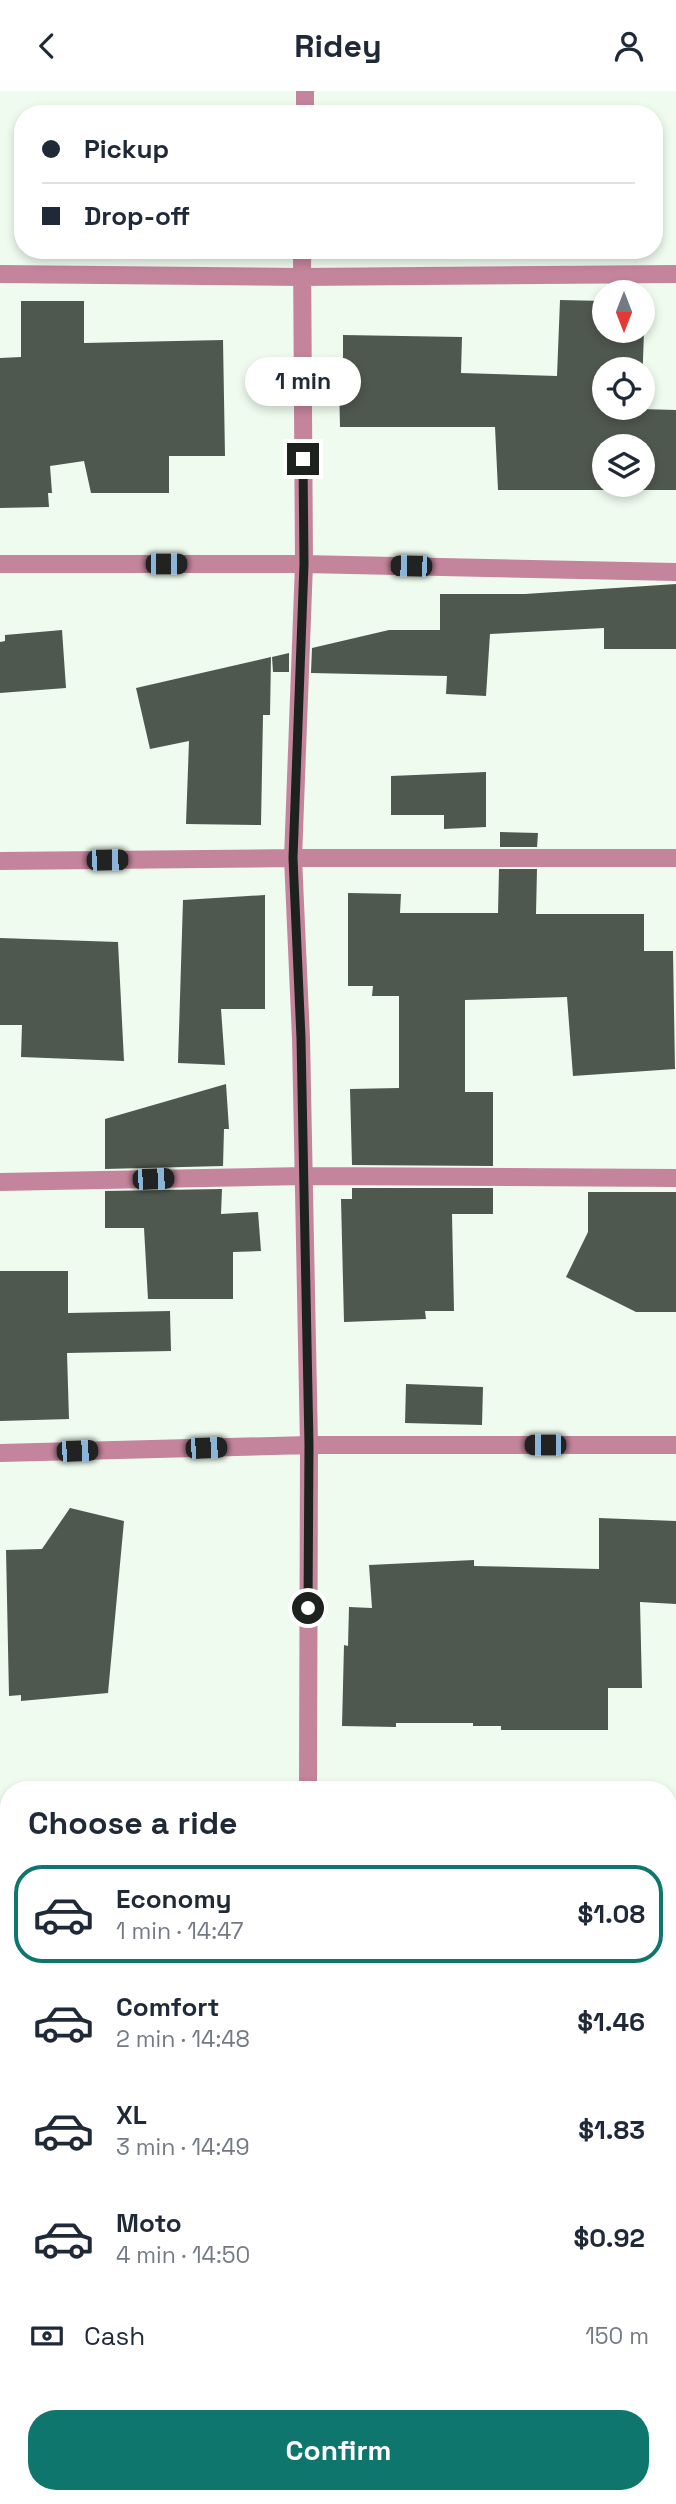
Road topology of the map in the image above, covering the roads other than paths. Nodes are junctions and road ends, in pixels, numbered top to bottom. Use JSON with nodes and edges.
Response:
{"nodes":[{"id":1,"x":302,"y":259,"type":"edge"},
{"id":2,"x":0,"y":274,"type":"edge"},
{"id":3,"x":676,"y":274,"type":"edge"},
{"id":4,"x":301,"y":277,"type":"junction"},
{"id":5,"x":0,"y":564,"type":"edge"},
{"id":6,"x":304,"y":564,"type":"junction"},
{"id":7,"x":676,"y":572,"type":"edge"},
{"id":8,"x":293,"y":858,"type":"junction"},
{"id":9,"x":676,"y":858,"type":"edge"},
{"id":10,"x":0,"y":861,"type":"edge"},
{"id":11,"x":303,"y":1175,"type":"junction"},
{"id":12,"x":676,"y":1178,"type":"edge"},
{"id":13,"x":0,"y":1182,"type":"edge"},
{"id":14,"x":309,"y":1445,"type":"junction"},
{"id":15,"x":676,"y":1445,"type":"edge"},
{"id":16,"x":0,"y":1453,"type":"edge"},
{"id":17,"x":308,"y":1781,"type":"edge"}],
"edges":[{"from":1,"to":4,"type":"street"},
{"from":2,"to":4,"type":"street"},
{"from":3,"to":4,"type":"street"},
{"from":4,"to":6,"type":"street"},
{"from":5,"to":6,"type":"street"},
{"from":6,"to":7,"type":"street"},
{"from":6,"to":8,"type":"street"},
{"from":8,"to":9,"type":"street"},
{"from":8,"to":10,"type":"street"},
{"from":8,"to":11,"type":"street"},
{"from":11,"to":12,"type":"street"},
{"from":11,"to":13,"type":"street"},
{"from":11,"to":14,"type":"street"},
{"from":14,"to":15,"type":"street"},
{"from":14,"to":16,"type":"street"},
{"from":14,"to":17,"type":"street"}]}
